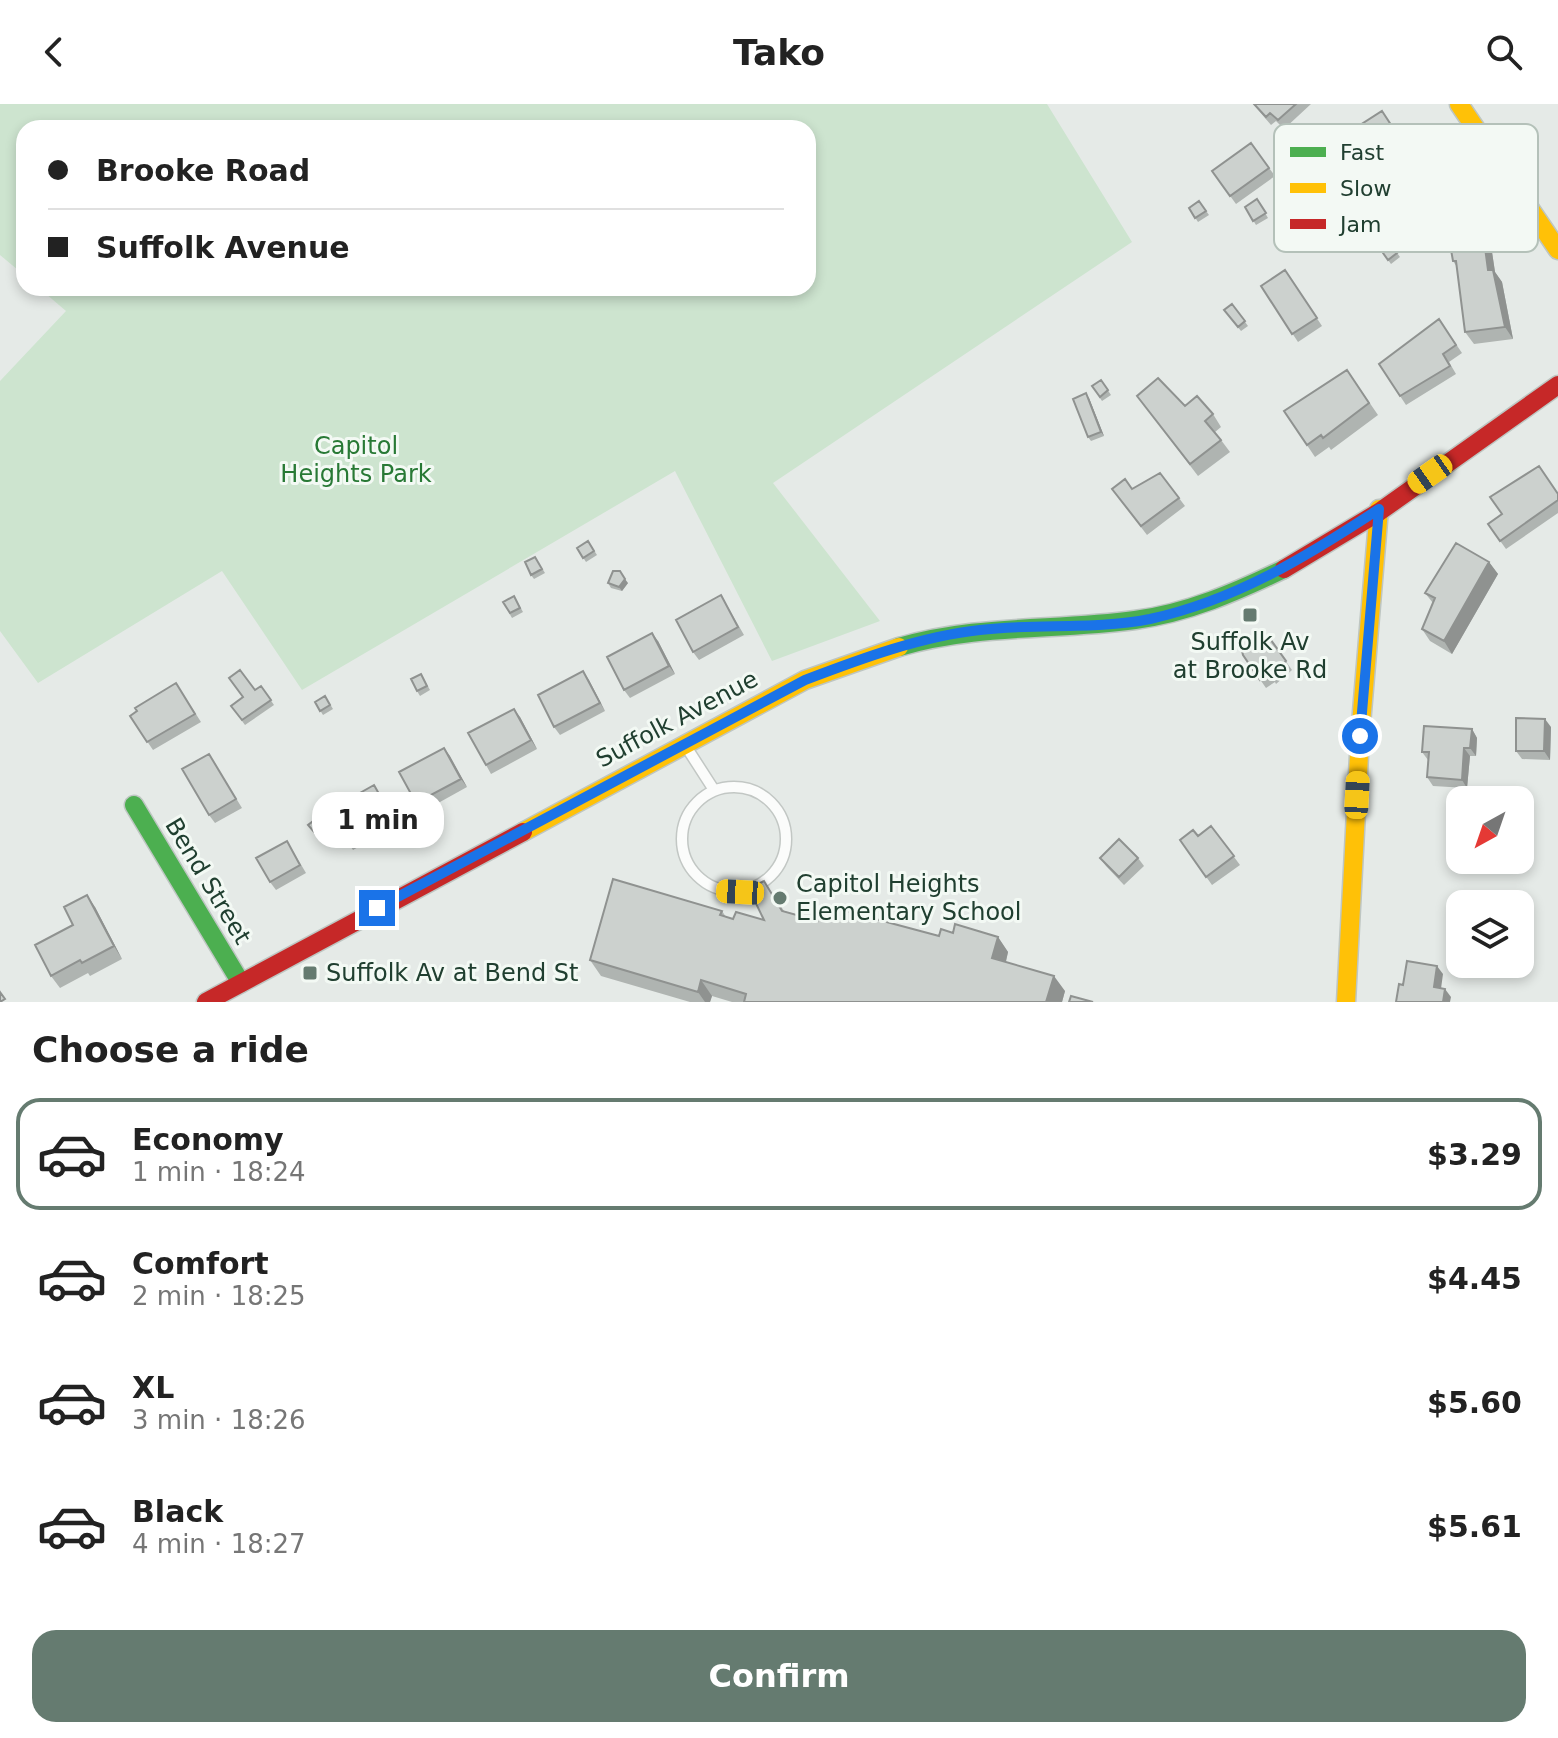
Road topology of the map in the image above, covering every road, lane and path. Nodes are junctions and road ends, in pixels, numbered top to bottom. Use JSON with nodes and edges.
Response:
{"nodes":[{"id":1,"x":1459,"y":104,"type":"edge"},
{"id":2,"x":1473,"y":124,"type":"edge"},
{"id":3,"x":1538,"y":221,"type":"edge"},
{"id":4,"x":1558,"y":250,"type":"edge"},
{"id":5,"x":1558,"y":385,"type":"edge"},
{"id":6,"x":1379,"y":509,"type":"junction"},
{"id":7,"x":683,"y":743,"type":"junction"},
{"id":8,"x":714,"y":790,"type":"junction"},
{"id":9,"x":134,"y":805,"type":"dead end"},
{"id":10,"x":241,"y":983,"type":"junction"},
{"id":11,"x":206,"y":1002,"type":"edge"},
{"id":12,"x":1346,"y":1002,"type":"edge"}],
"edges":[{"from":1,"to":2,"type":"street"},
{"from":3,"to":4,"type":"street"},
{"from":5,"to":6,"type":"street","name":"Suffolk Avenue"},
{"from":6,"to":7,"type":"street","name":"Suffolk Avenue"},
{"from":6,"to":12,"type":"street"},
{"from":7,"to":8,"type":"lane"},
{"from":7,"to":10,"type":"street","name":"Suffolk Avenue"},
{"from":8,"to":8,"type":"lane"},
{"from":9,"to":10,"type":"street","name":"Bend Street"},
{"from":10,"to":11,"type":"street","name":"Suffolk Avenue"}]}
